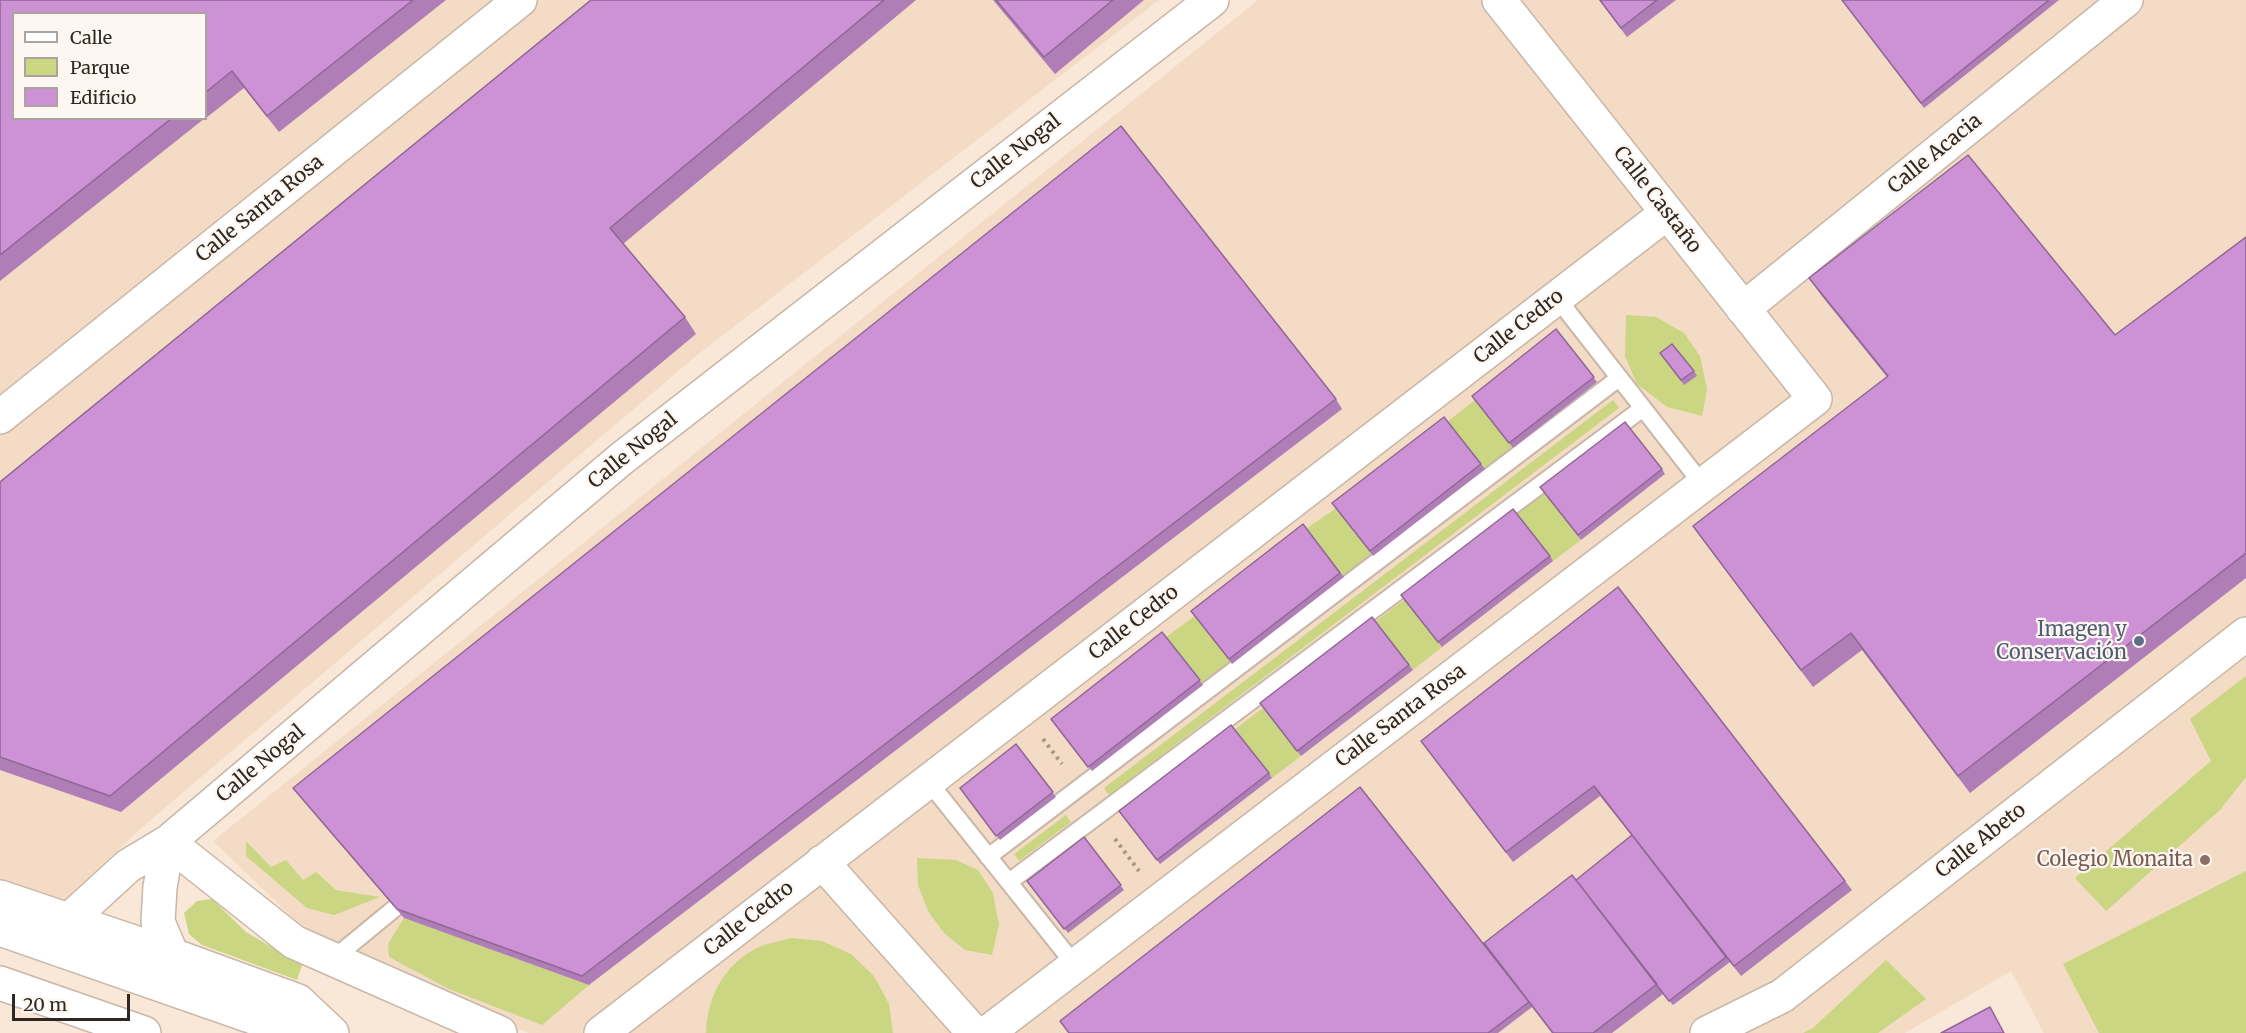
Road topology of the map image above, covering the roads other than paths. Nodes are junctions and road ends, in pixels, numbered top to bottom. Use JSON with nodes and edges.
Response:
{"nodes":[{"id":1,"x":520,"y":0,"type":"edge"},
{"id":2,"x":1212,"y":0,"type":"edge"},
{"id":3,"x":1498,"y":0,"type":"edge"},
{"id":4,"x":2126,"y":0,"type":"edge"},
{"id":5,"x":1667,"y":213,"type":"junction"},
{"id":6,"x":1557,"y":298,"type":"junction"},
{"id":7,"x":1743,"y":309,"type":"junction"},
{"id":8,"x":1620,"y":378,"type":"junction"},
{"id":9,"x":1815,"y":399,"type":"joint"},
{"id":10,"x":1643,"y":408,"type":"junction"},
{"id":11,"x":0,"y":417,"type":"edge"},
{"id":12,"x":1703,"y":485,"type":"junction"},
{"id":13,"x":2246,"y":634,"type":"edge"},
{"id":14,"x":928,"y":781,"type":"junction"},
{"id":15,"x":168,"y":842,"type":"junction"},
{"id":16,"x":988,"y":857,"type":"junction"},
{"id":17,"x":822,"y":862,"type":"junction"},
{"id":18,"x":1009,"y":882,"type":"junction"},
{"id":19,"x":0,"y":897,"type":"edge"},
{"id":20,"x":395,"y":908,"type":"edge"},
{"id":21,"x":69,"y":920,"type":"junction"},
{"id":22,"x":0,"y":929,"type":"edge"},
{"id":23,"x":172,"y":955,"type":"junction"},
{"id":24,"x":333,"y":959,"type":"junction"},
{"id":25,"x":1075,"y":965,"type":"junction"},
{"id":26,"x":0,"y":983,"type":"edge"},
{"id":27,"x":144,"y":1033,"type":"edge"},
{"id":28,"x":299,"y":1033,"type":"edge"},
{"id":29,"x":332,"y":1033,"type":"edge"},
{"id":30,"x":500,"y":1033,"type":"edge"},
{"id":31,"x":601,"y":1033,"type":"edge"},
{"id":32,"x":974,"y":1033,"type":"edge"},
{"id":33,"x":987,"y":1033,"type":"edge"},
{"id":34,"x":1707,"y":1033,"type":"edge"}],
"edges":[{"from":1,"to":11,"type":"main road","name":"Calle Santa Rosa"},
{"from":2,"to":15,"type":"main road","name":"Calle Nogal"},
{"from":3,"to":5,"type":"main road","name":"Calle Castaño"},
{"from":4,"to":7,"type":"main road","name":"Calle Acacia"},
{"from":5,"to":6,"type":"main road","name":"Calle Cedro"},
{"from":5,"to":7,"type":"main road","name":"Calle Castaño"},
{"from":6,"to":8,"type":"lane"},
{"from":6,"to":14,"type":"main road","name":"Calle Cedro"},
{"from":7,"to":9,"type":"main road","name":"Calle Castaño"},
{"from":8,"to":10,"type":"lane"},
{"from":8,"to":16,"type":"lane"},
{"from":9,"to":12,"type":"main road","name":"Calle Santa Rosa"},
{"from":10,"to":12,"type":"lane"},
{"from":10,"to":18,"type":"lane"},
{"from":12,"to":25,"type":"main road","name":"Calle Santa Rosa"},
{"from":13,"to":34,"type":"main road","name":"Calle Abeto"},
{"from":14,"to":16,"type":"lane"},
{"from":14,"to":17,"type":"main road","name":"Calle Cedro"},
{"from":15,"to":21,"type":"main road","name":"Calle Nogal"},
{"from":15,"to":23,"type":"main road"},
{"from":15,"to":24,"type":"main road"},
{"from":16,"to":18,"type":"lane"},
{"from":17,"to":31,"type":"main road","name":"Calle Cedro"},
{"from":17,"to":32,"type":"main road"},
{"from":18,"to":25,"type":"lane"},
{"from":19,"to":21,"type":"main road"},
{"from":20,"to":24,"type":"lane"},
{"from":21,"to":23,"type":"main road"},
{"from":22,"to":28,"type":"main road"},
{"from":23,"to":29,"type":"main road"},
{"from":24,"to":30,"type":"main road"},
{"from":25,"to":33,"type":"main road","name":"Calle Santa Rosa"},
{"from":26,"to":27,"type":"main road"}]}
